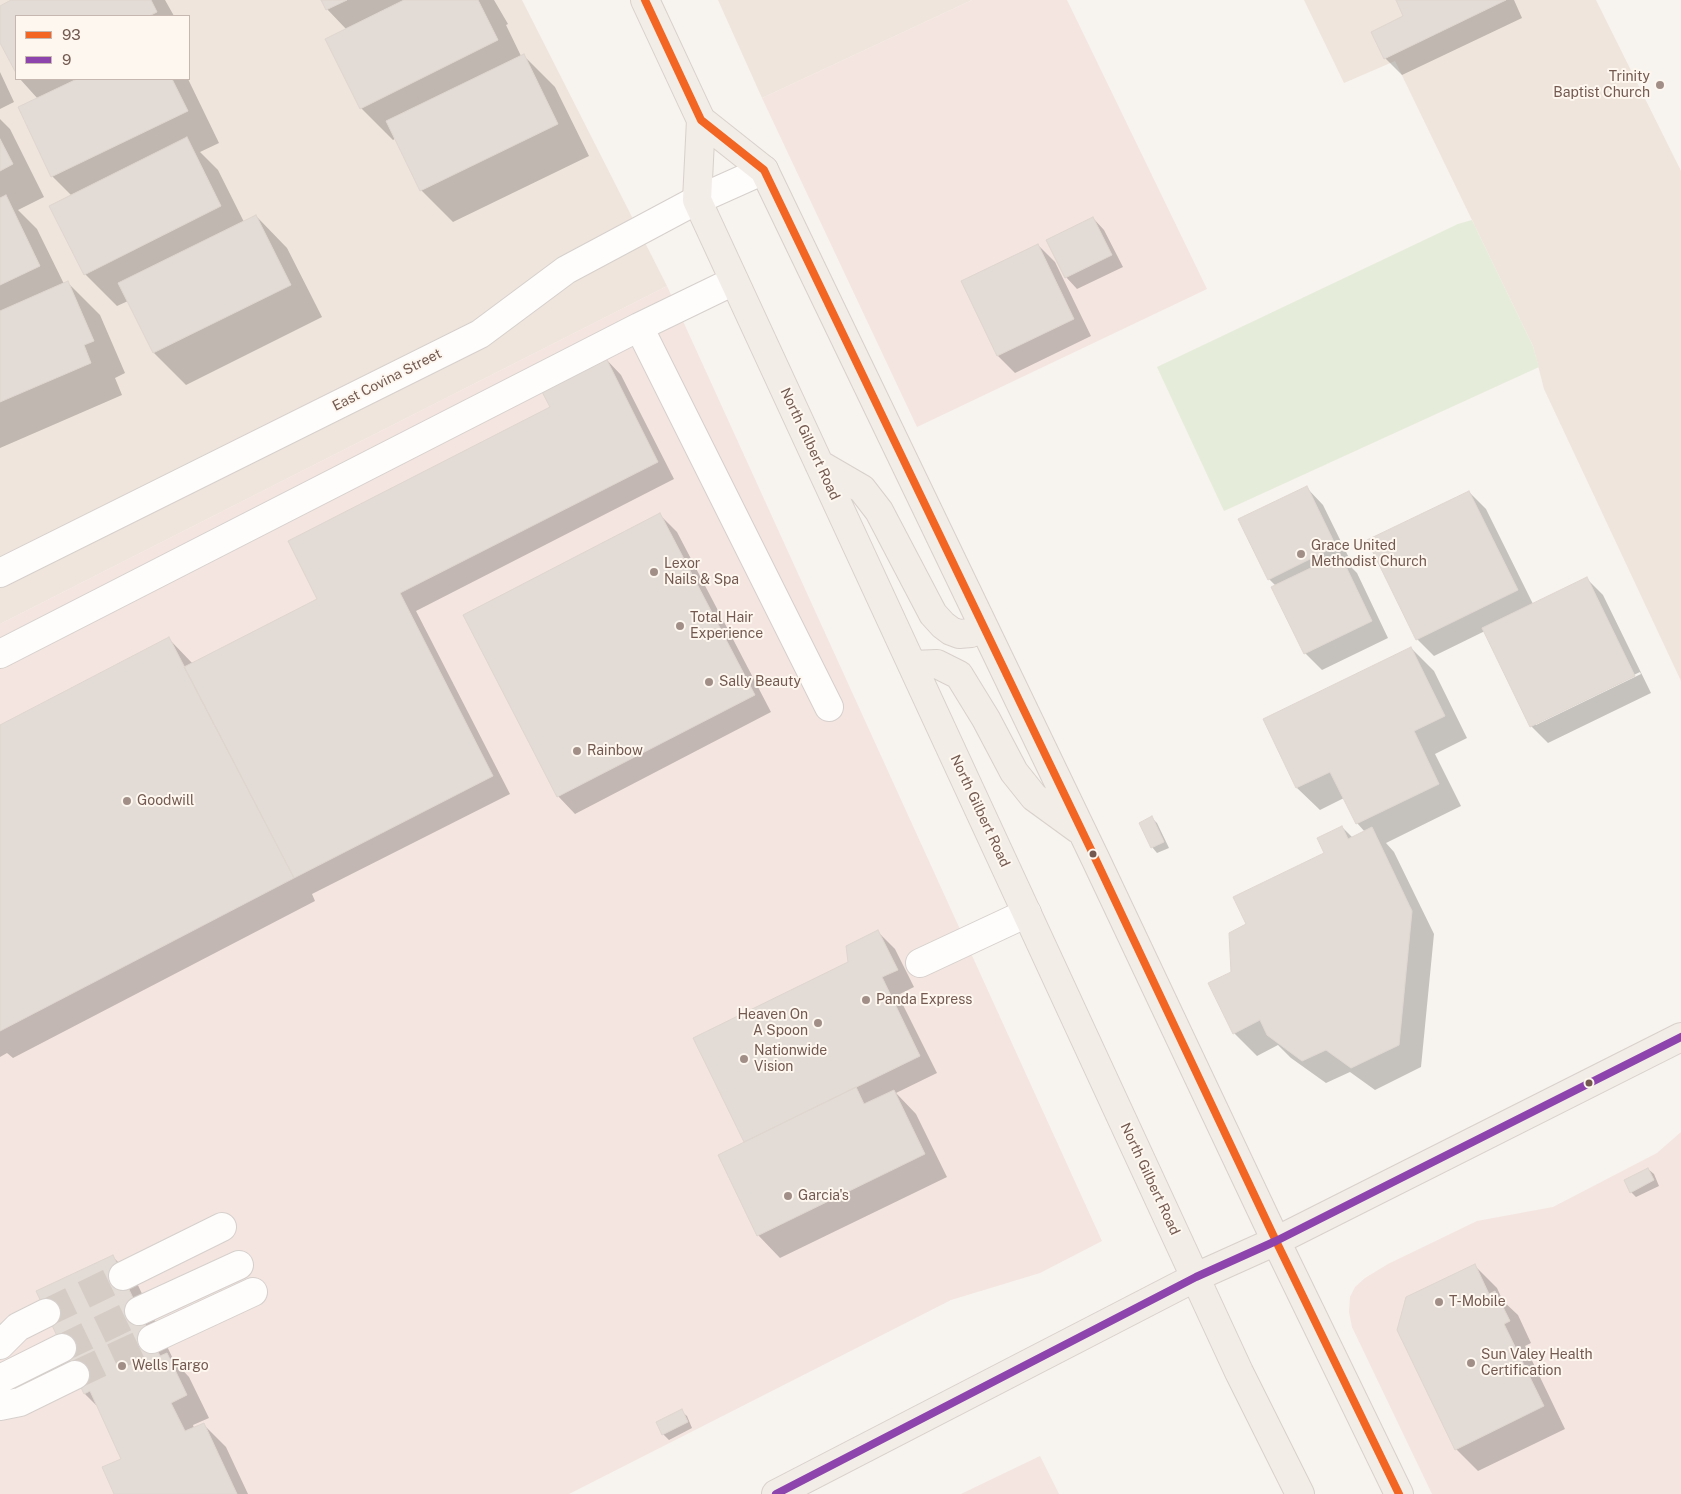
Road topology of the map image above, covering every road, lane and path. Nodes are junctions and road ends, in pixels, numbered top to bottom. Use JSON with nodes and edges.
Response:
{"nodes":[{"id":1,"x":645,"y":0,"type":"edge"},
{"id":2,"x":701,"y":120,"type":"junction"},
{"id":3,"x":764,"y":170,"type":"junction"},
{"id":4,"x":697,"y":200,"type":"junction"},
{"id":5,"x":734,"y":282,"type":"junction"},
{"id":6,"x":639,"y":327,"type":"junction"},
{"id":7,"x":819,"y":464,"type":"junction"},
{"id":8,"x":0,"y":573,"type":"edge"},
{"id":9,"x":983,"y":628,"type":"junction"},
{"id":10,"x":0,"y":654,"type":"edge"},
{"id":11,"x":912,"y":665,"type":"junction"},
{"id":12,"x":829,"y":707,"type":"dead end"},
{"id":13,"x":1081,"y":831,"type":"junction"},
{"id":14,"x":1027,"y":913,"type":"junction"},
{"id":15,"x":920,"y":963,"type":"dead end"},
{"id":16,"x":1681,"y":1037,"type":"edge"},
{"id":17,"x":222,"y":1228,"type":"dead end"},
{"id":18,"x":1276,"y":1241,"type":"junction"},
{"id":19,"x":239,"y":1265,"type":"dead end"},
{"id":20,"x":123,"y":1276,"type":"tunnel mouth"},
{"id":21,"x":1196,"y":1278,"type":"junction"},
{"id":22,"x":252,"y":1292,"type":"dead end"},
{"id":23,"x":139,"y":1311,"type":"tunnel mouth"},
{"id":24,"x":46,"y":1313,"type":"tunnel mouth"},
{"id":25,"x":152,"y":1339,"type":"tunnel mouth"},
{"id":26,"x":0,"y":1345,"type":"edge"},
{"id":27,"x":62,"y":1348,"type":"tunnel mouth"},
{"id":28,"x":75,"y":1375,"type":"tunnel mouth"},
{"id":29,"x":0,"y":1379,"type":"edge"},
{"id":30,"x":0,"y":1406,"type":"edge"},
{"id":31,"x":776,"y":1494,"type":"edge"},
{"id":32,"x":1300,"y":1494,"type":"edge"},
{"id":33,"x":1399,"y":1494,"type":"edge"}],
"edges":[{"from":1,"to":2,"type":"main road","name":"North Gilbert Road"},
{"from":2,"to":3,"type":"main road","name":"North Gilbert Road"},
{"from":2,"to":4,"type":"main road","name":"North Gilbert Road"},
{"from":3,"to":4,"type":"street","name":"East Covina Street"},
{"from":3,"to":9,"type":"main road","name":"North Gilbert Road"},
{"from":4,"to":5,"type":"main road","name":"North Gilbert Road"},
{"from":4,"to":8,"type":"street","name":"East Covina Street"},
{"from":5,"to":6,"type":"street"},
{"from":5,"to":7,"type":"main road","name":"North Gilbert Road"},
{"from":6,"to":10,"type":"street"},
{"from":6,"to":12,"type":"street"},
{"from":7,"to":9,"type":"main road"},
{"from":7,"to":11,"type":"main road","name":"North Gilbert Road"},
{"from":9,"to":13,"type":"main road","name":"North Gilbert Road"},
{"from":11,"to":13,"type":"main road"},
{"from":11,"to":14,"type":"main road","name":"North Gilbert Road"},
{"from":13,"to":18,"type":"main road","name":"North Gilbert Road"},
{"from":14,"to":15,"type":"street"},
{"from":14,"to":21,"type":"main road","name":"North Gilbert Road"},
{"from":16,"to":18,"type":"main road"},
{"from":17,"to":20,"type":"street"},
{"from":18,"to":21,"type":"main road"},
{"from":18,"to":33,"type":"main road","name":"North Gilbert Road"},
{"from":19,"to":23,"type":"street"},
{"from":21,"to":31,"type":"main road"},
{"from":21,"to":32,"type":"main road","name":"North Gilbert Road"},
{"from":22,"to":25,"type":"street"},
{"from":24,"to":26,"type":"street"},
{"from":27,"to":29,"type":"street"},
{"from":28,"to":30,"type":"street"}]}
